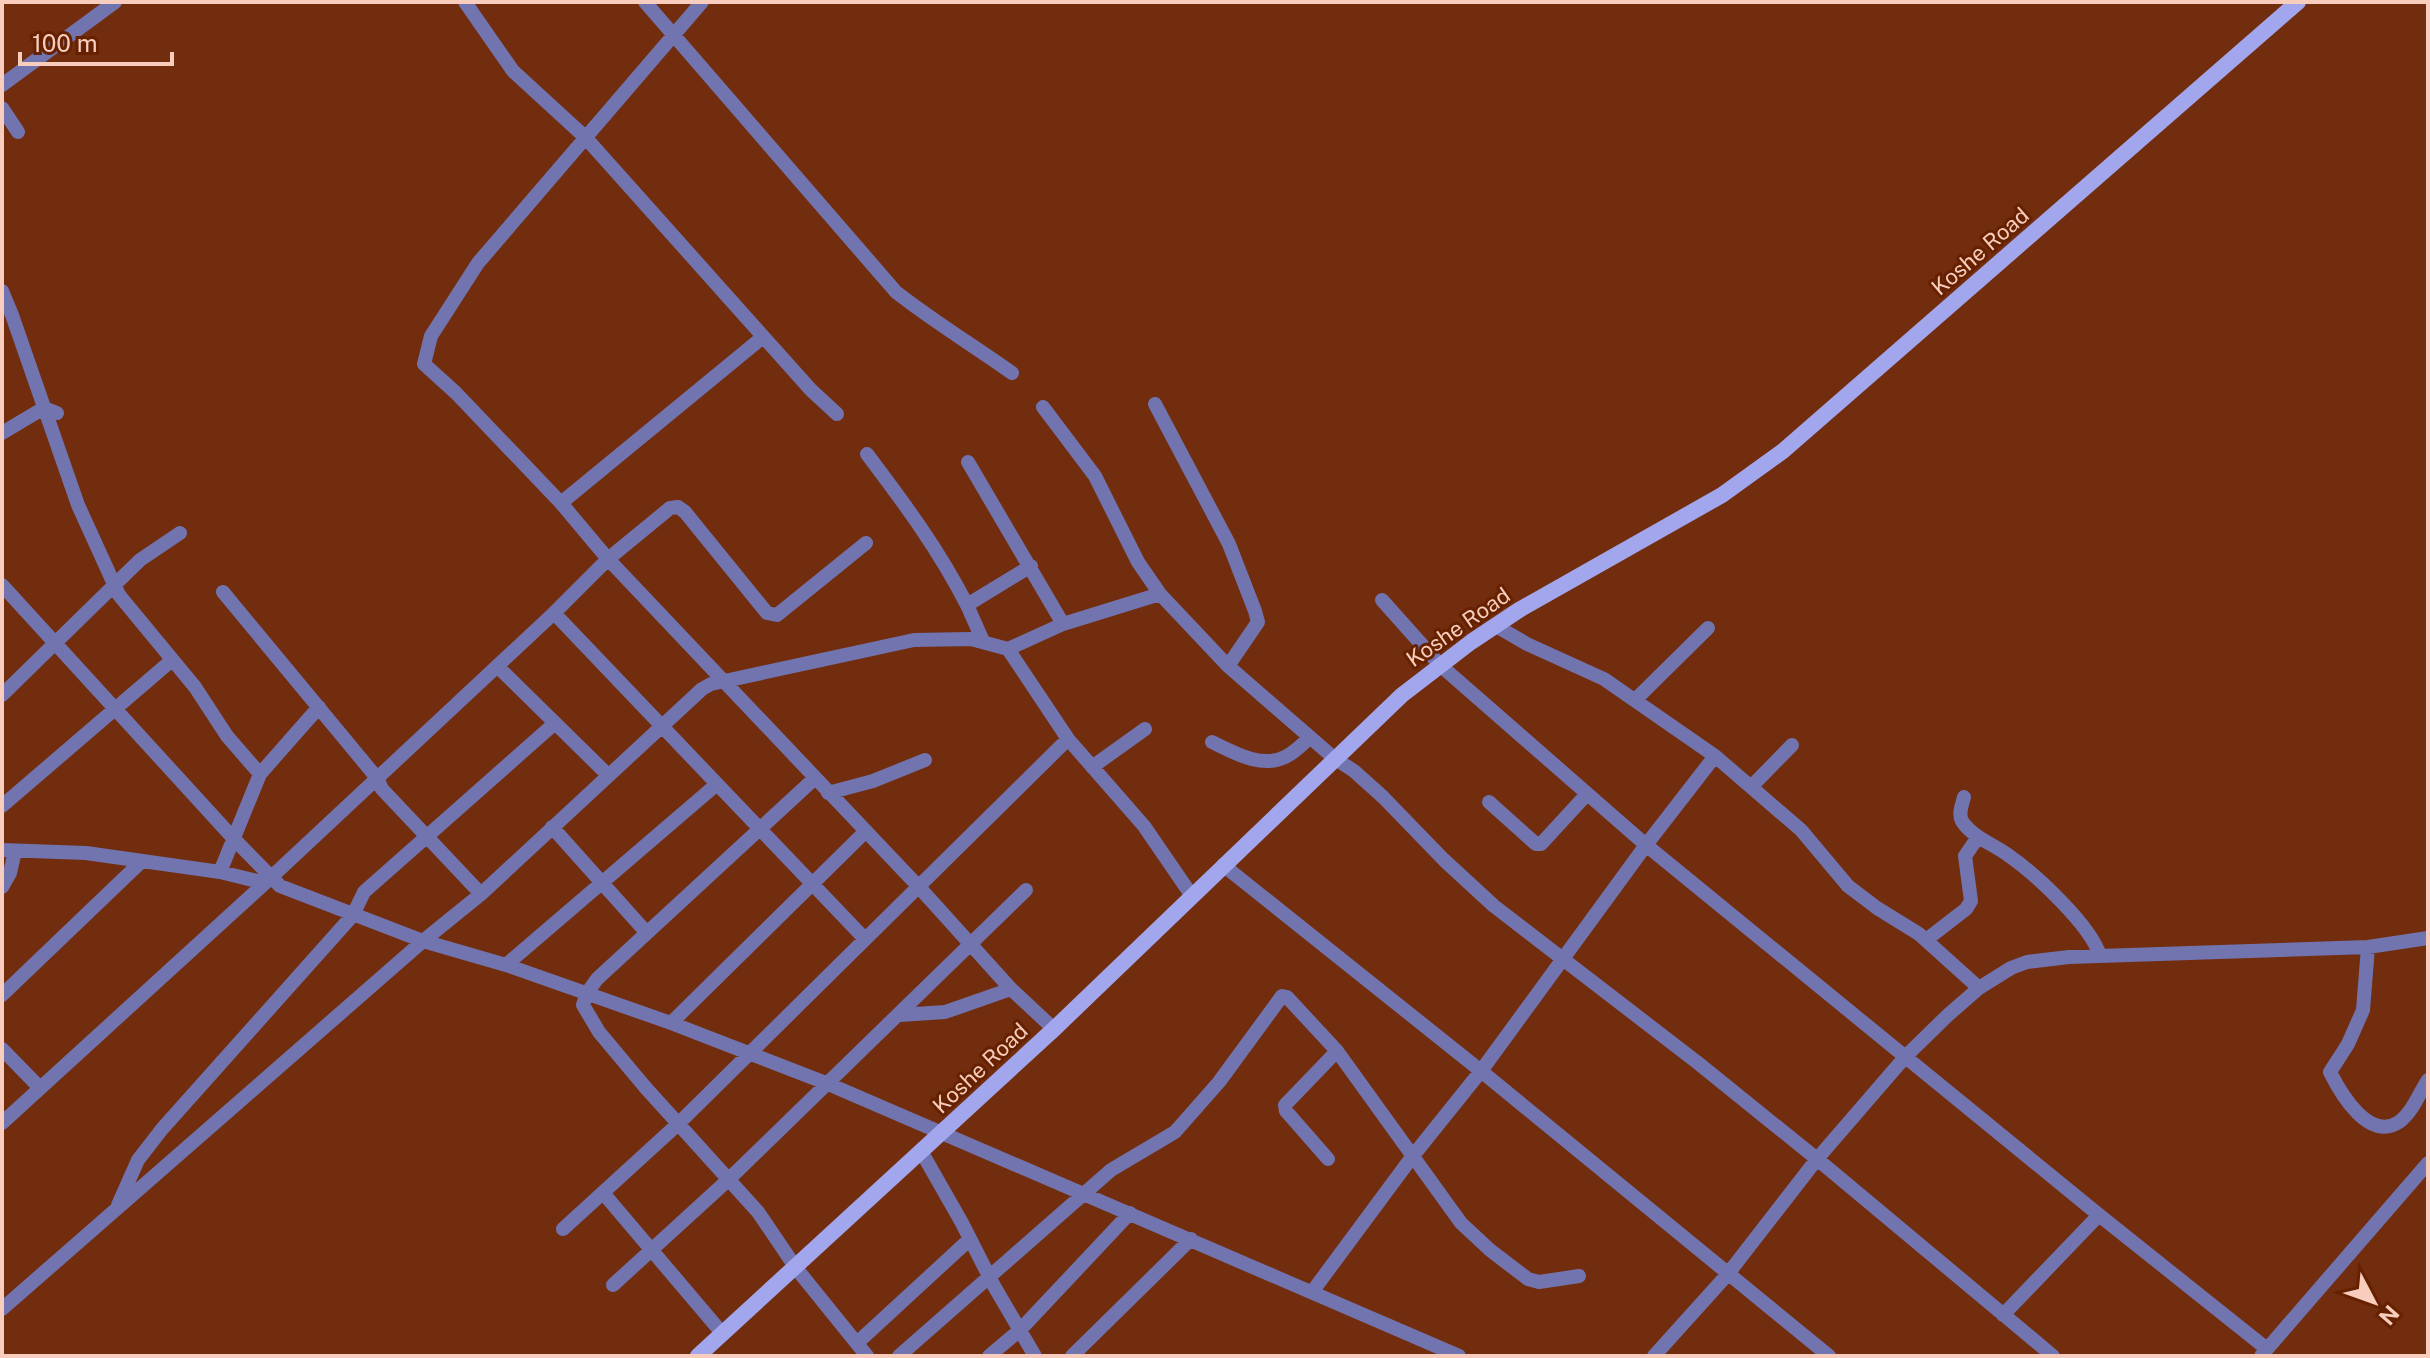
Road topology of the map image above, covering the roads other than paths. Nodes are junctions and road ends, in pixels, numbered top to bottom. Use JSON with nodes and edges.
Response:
{"nodes":[{"id":1,"x":115,"y":2,"type":"edge"},
{"id":2,"x":465,"y":2,"type":"edge"},
{"id":3,"x":645,"y":2,"type":"edge"},
{"id":4,"x":702,"y":2,"type":"edge"},
{"id":5,"x":2298,"y":2,"type":"edge"},
{"id":6,"x":673,"y":35,"type":"junction"},
{"id":7,"x":2,"y":85,"type":"edge"},
{"id":8,"x":2,"y":108,"type":"edge"},
{"id":9,"x":18,"y":132,"type":"dead end"},
{"id":10,"x":585,"y":137,"type":"junction"},
{"id":11,"x":2,"y":291,"type":"edge"},
{"id":12,"x":763,"y":337,"type":"junction"},
{"id":13,"x":1012,"y":373,"type":"dead end"},
{"id":14,"x":1155,"y":404,"type":"dead end"},
{"id":15,"x":1043,"y":407,"type":"dead end"},
{"id":16,"x":50,"y":411,"type":"junction"},
{"id":17,"x":837,"y":414,"type":"dead end"},
{"id":18,"x":2,"y":433,"type":"edge"},
{"id":19,"x":867,"y":454,"type":"dead end"},
{"id":20,"x":968,"y":462,"type":"dead end"},
{"id":21,"x":561,"y":503,"type":"junction"},
{"id":22,"x":180,"y":533,"type":"dead end"},
{"id":23,"x":866,"y":543,"type":"dead end"},
{"id":24,"x":608,"y":559,"type":"junction"},
{"id":25,"x":1031,"y":566,"type":"junction"},
{"id":26,"x":2,"y":585,"type":"edge"},
{"id":27,"x":114,"y":585,"type":"junction"},
{"id":28,"x":223,"y":592,"type":"dead end"},
{"id":29,"x":1160,"y":594,"type":"junction"},
{"id":30,"x":1382,"y":600,"type":"dead end"},
{"id":31,"x":967,"y":605,"type":"junction"},
{"id":32,"x":554,"y":613,"type":"junction"},
{"id":33,"x":1063,"y":624,"type":"junction"},
{"id":34,"x":1496,"y":626,"type":"junction"},
{"id":35,"x":1708,"y":628,"type":"dead end"},
{"id":36,"x":983,"y":641,"type":"junction"},
{"id":37,"x":55,"y":643,"type":"junction"},
{"id":38,"x":1008,"y":649,"type":"junction"},
{"id":39,"x":172,"y":660,"type":"junction"},
{"id":40,"x":1440,"y":665,"type":"junction"},
{"id":41,"x":497,"y":666,"type":"junction"},
{"id":42,"x":1228,"y":666,"type":"junction"},
{"id":43,"x":722,"y":681,"type":"junction"},
{"id":44,"x":2,"y":695,"type":"edge"},
{"id":45,"x":1636,"y":699,"type":"junction"},
{"id":46,"x":319,"y":707,"type":"junction"},
{"id":47,"x":114,"y":708,"type":"junction"},
{"id":48,"x":555,"y":723,"type":"junction"},
{"id":49,"x":662,"y":726,"type":"junction"},
{"id":50,"x":1145,"y":729,"type":"dead end"},
{"id":51,"x":1310,"y":737,"type":"junction"},
{"id":52,"x":1068,"y":739,"type":"junction"},
{"id":53,"x":1212,"y":742,"type":"dead end"},
{"id":54,"x":1792,"y":745,"type":"dead end"},
{"id":55,"x":1715,"y":756,"type":"junction"},
{"id":56,"x":1334,"y":758,"type":"junction"},
{"id":57,"x":925,"y":760,"type":"dead end"},
{"id":58,"x":1092,"y":767,"type":"junction"},
{"id":59,"x":260,"y":774,"type":"junction"},
{"id":60,"x":608,"y":775,"type":"junction"},
{"id":61,"x":377,"y":778,"type":"junction"},
{"id":62,"x":815,"y":778,"type":"junction"},
{"id":63,"x":717,"y":784,"type":"junction"},
{"id":64,"x":1751,"y":787,"type":"junction"},
{"id":65,"x":828,"y":793,"type":"junction"},
{"id":66,"x":1587,"y":794,"type":"junction"},
{"id":67,"x":1964,"y":797,"type":"dead end"},
{"id":68,"x":1489,"y":802,"type":"dead end"},
{"id":69,"x":2,"y":806,"type":"edge"},
{"id":70,"x":552,"y":827,"type":"junction"},
{"id":71,"x":760,"y":830,"type":"junction"},
{"id":72,"x":866,"y":831,"type":"junction"},
{"id":73,"x":426,"y":836,"type":"junction"},
{"id":74,"x":1978,"y":837,"type":"junction"},
{"id":75,"x":234,"y":839,"type":"junction"},
{"id":76,"x":1646,"y":845,"type":"junction"},
{"id":77,"x":9,"y":850,"type":"edge"},
{"id":78,"x":142,"y":861,"type":"junction"},
{"id":79,"x":1223,"y":865,"type":"junction"},
{"id":80,"x":220,"y":872,"type":"junction"},
{"id":81,"x":268,"y":880,"type":"junction"},
{"id":82,"x":601,"y":882,"type":"junction"},
{"id":83,"x":812,"y":886,"type":"junction"},
{"id":84,"x":918,"y":886,"type":"junction"},
{"id":85,"x":2,"y":887,"type":"edge"},
{"id":86,"x":1026,"y":890,"type":"dead end"},
{"id":87,"x":481,"y":894,"type":"junction"},
{"id":88,"x":1192,"y":896,"type":"junction"},
{"id":89,"x":353,"y":915,"type":"junction"},
{"id":90,"x":646,"y":932,"type":"junction"},
{"id":91,"x":864,"y":938,"type":"junction"},
{"id":92,"x":2428,"y":938,"type":"edge"},
{"id":93,"x":1926,"y":940,"type":"junction"},
{"id":94,"x":423,"y":941,"type":"junction"},
{"id":95,"x":972,"y":944,"type":"junction"},
{"id":96,"x":2368,"y":947,"type":"junction"},
{"id":97,"x":2100,"y":956,"type":"junction"},
{"id":98,"x":1563,"y":958,"type":"junction"},
{"id":99,"x":506,"y":965,"type":"junction"},
{"id":100,"x":1979,"y":988,"type":"junction"},
{"id":101,"x":1011,"y":989,"type":"junction"},
{"id":102,"x":587,"y":993,"type":"junction"},
{"id":103,"x":2,"y":995,"type":"edge"},
{"id":104,"x":900,"y":1015,"type":"junction"},
{"id":105,"x":671,"y":1023,"type":"junction"},
{"id":106,"x":1054,"y":1029,"type":"junction"},
{"id":107,"x":2,"y":1049,"type":"edge"},
{"id":108,"x":1337,"y":1051,"type":"junction"},
{"id":109,"x":748,"y":1052,"type":"junction"},
{"id":110,"x":1906,"y":1056,"type":"junction"},
{"id":111,"x":1481,"y":1071,"type":"junction"},
{"id":112,"x":2428,"y":1080,"type":"edge"},
{"id":113,"x":826,"y":1083,"type":"junction"},
{"id":114,"x":40,"y":1088,"type":"junction"},
{"id":115,"x":2,"y":1123,"type":"edge"},
{"id":116,"x":678,"y":1124,"type":"junction"},
{"id":117,"x":940,"y":1134,"type":"junction"},
{"id":118,"x":921,"y":1151,"type":"junction"},
{"id":119,"x":1412,"y":1157,"type":"junction"},
{"id":120,"x":1328,"y":1159,"type":"dead end"},
{"id":121,"x":1817,"y":1159,"type":"junction"},
{"id":122,"x":2428,"y":1163,"type":"edge"},
{"id":123,"x":728,"y":1180,"type":"junction"},
{"id":124,"x":1084,"y":1193,"type":"junction"},
{"id":125,"x":604,"y":1194,"type":"junction"},
{"id":126,"x":115,"y":1211,"type":"junction"},
{"id":127,"x":1130,"y":1213,"type":"junction"},
{"id":128,"x":2099,"y":1215,"type":"junction"},
{"id":129,"x":563,"y":1229,"type":"dead end"},
{"id":130,"x":970,"y":1239,"type":"junction"},
{"id":131,"x":1191,"y":1239,"type":"junction"},
{"id":132,"x":653,"y":1250,"type":"junction"},
{"id":133,"x":796,"y":1268,"type":"junction"},
{"id":134,"x":1727,"y":1275,"type":"junction"},
{"id":135,"x":1579,"y":1276,"type":"dead end"},
{"id":136,"x":990,"y":1278,"type":"junction"},
{"id":137,"x":613,"y":1285,"type":"dead end"},
{"id":138,"x":1312,"y":1292,"type":"junction"},
{"id":139,"x":2,"y":1309,"type":"edge"},
{"id":140,"x":2003,"y":1315,"type":"junction"},
{"id":141,"x":1021,"y":1329,"type":"junction"},
{"id":142,"x":722,"y":1333,"type":"junction"},
{"id":143,"x":857,"y":1343,"type":"junction"},
{"id":144,"x":2264,"y":1352,"type":"edge"},
{"id":145,"x":698,"y":1356,"type":"edge"},
{"id":146,"x":867,"y":1356,"type":"edge"},
{"id":147,"x":899,"y":1356,"type":"edge"},
{"id":148,"x":989,"y":1356,"type":"edge"},
{"id":149,"x":1035,"y":1356,"type":"edge"},
{"id":150,"x":1072,"y":1356,"type":"edge"},
{"id":151,"x":1459,"y":1356,"type":"edge"},
{"id":152,"x":1654,"y":1356,"type":"edge"},
{"id":153,"x":1829,"y":1356,"type":"edge"},
{"id":154,"x":2053,"y":1356,"type":"edge"}],
"edges":[{"from":1,"to":7,"type":"street"},
{"from":2,"to":10,"type":"street"},
{"from":3,"to":6,"type":"street"},
{"from":4,"to":6,"type":"street"},
{"from":5,"to":34,"type":"main road","name":"Koshe Road"},
{"from":6,"to":10,"type":"street"},
{"from":6,"to":13,"type":"street"},
{"from":8,"to":9,"type":"street"},
{"from":10,"to":12,"type":"street"},
{"from":10,"to":21,"type":"street"},
{"from":11,"to":16,"type":"street"},
{"from":12,"to":17,"type":"street"},
{"from":12,"to":21,"type":"street"},
{"from":14,"to":42,"type":"street"},
{"from":15,"to":29,"type":"street"},
{"from":16,"to":18,"type":"street"},
{"from":16,"to":27,"type":"street"},
{"from":19,"to":31,"type":"street"},
{"from":20,"to":25,"type":"street"},
{"from":21,"to":24,"type":"street"},
{"from":22,"to":27,"type":"street"},
{"from":23,"to":24,"type":"street"},
{"from":24,"to":32,"type":"street"},
{"from":24,"to":43,"type":"street"},
{"from":25,"to":31,"type":"street"},
{"from":25,"to":33,"type":"street"},
{"from":26,"to":37,"type":"street"},
{"from":27,"to":37,"type":"street"},
{"from":27,"to":39,"type":"street"},
{"from":28,"to":46,"type":"street"},
{"from":29,"to":33,"type":"street"},
{"from":29,"to":42,"type":"street"},
{"from":30,"to":40,"type":"street"},
{"from":31,"to":36,"type":"street"},
{"from":32,"to":41,"type":"street"},
{"from":32,"to":49,"type":"street"},
{"from":33,"to":38,"type":"street"},
{"from":34,"to":40,"type":"main road","name":"Koshe Road"},
{"from":34,"to":45,"type":"street"},
{"from":35,"to":45,"type":"street"},
{"from":36,"to":38,"type":"street"},
{"from":36,"to":43,"type":"street"},
{"from":37,"to":44,"type":"street"},
{"from":37,"to":47,"type":"street"},
{"from":38,"to":52,"type":"street"},
{"from":39,"to":47,"type":"street"},
{"from":39,"to":59,"type":"street"},
{"from":40,"to":56,"type":"main road","name":"Koshe Road"},
{"from":40,"to":66,"type":"street"},
{"from":41,"to":48,"type":"street"},
{"from":41,"to":61,"type":"street"},
{"from":42,"to":51,"type":"street"},
{"from":43,"to":49,"type":"street"},
{"from":43,"to":62,"type":"street"},
{"from":45,"to":55,"type":"street"},
{"from":46,"to":59,"type":"street"},
{"from":46,"to":61,"type":"street"},
{"from":47,"to":69,"type":"street"},
{"from":47,"to":75,"type":"street"},
{"from":48,"to":60,"type":"street"},
{"from":48,"to":73,"type":"street"},
{"from":49,"to":60,"type":"street"},
{"from":49,"to":63,"type":"street"},
{"from":50,"to":58,"type":"street"},
{"from":51,"to":53,"type":"street"},
{"from":51,"to":56,"type":"street"},
{"from":52,"to":58,"type":"street"},
{"from":52,"to":84,"type":"street"},
{"from":54,"to":64,"type":"street"},
{"from":55,"to":64,"type":"street"},
{"from":55,"to":76,"type":"street"},
{"from":56,"to":79,"type":"main road","name":"Koshe Road"},
{"from":56,"to":98,"type":"street"},
{"from":57,"to":65,"type":"street"},
{"from":58,"to":88,"type":"street"},
{"from":59,"to":75,"type":"street"},
{"from":60,"to":70,"type":"street"},
{"from":61,"to":73,"type":"street"},
{"from":61,"to":81,"type":"street"},
{"from":62,"to":65,"type":"street"},
{"from":62,"to":71,"type":"street"},
{"from":63,"to":71,"type":"street"},
{"from":63,"to":82,"type":"street"},
{"from":64,"to":93,"type":"street"},
{"from":65,"to":72,"type":"street"},
{"from":66,"to":68,"type":"street"},
{"from":66,"to":76,"type":"street"},
{"from":67,"to":74,"type":"street"},
{"from":70,"to":82,"type":"street"},
{"from":70,"to":87,"type":"street"},
{"from":71,"to":83,"type":"street"},
{"from":71,"to":90,"type":"street"},
{"from":72,"to":83,"type":"street"},
{"from":72,"to":84,"type":"street"},
{"from":73,"to":87,"type":"street"},
{"from":73,"to":89,"type":"street"},
{"from":74,"to":93,"type":"street"},
{"from":74,"to":97,"type":"street"},
{"from":75,"to":80,"type":"street"},
{"from":75,"to":81,"type":"street"},
{"from":76,"to":98,"type":"street"},
{"from":76,"to":110,"type":"street"},
{"from":77,"to":78,"type":"street"},
{"from":77,"to":85,"type":"street"},
{"from":78,"to":80,"type":"street"},
{"from":78,"to":103,"type":"street"},
{"from":79,"to":88,"type":"main road","name":"Koshe Road"},
{"from":79,"to":111,"type":"street"},
{"from":80,"to":81,"type":"street"},
{"from":81,"to":89,"type":"street"},
{"from":81,"to":114,"type":"street"},
{"from":82,"to":90,"type":"street"},
{"from":82,"to":99,"type":"street"},
{"from":83,"to":91,"type":"street"},
{"from":83,"to":105,"type":"street"},
{"from":84,"to":91,"type":"street"},
{"from":84,"to":95,"type":"street"},
{"from":86,"to":95,"type":"street"},
{"from":87,"to":94,"type":"street"},
{"from":88,"to":106,"type":"main road","name":"Koshe Road"},
{"from":89,"to":94,"type":"street"},
{"from":89,"to":126,"type":"street"},
{"from":90,"to":102,"type":"street"},
{"from":91,"to":109,"type":"street"},
{"from":92,"to":96,"type":"street"},
{"from":93,"to":100,"type":"street"},
{"from":94,"to":99,"type":"street"},
{"from":94,"to":126,"type":"street"},
{"from":95,"to":101,"type":"street"},
{"from":95,"to":104,"type":"street"},
{"from":96,"to":97,"type":"street"},
{"from":96,"to":112,"type":"street"},
{"from":97,"to":100,"type":"street"},
{"from":98,"to":111,"type":"street"},
{"from":98,"to":121,"type":"street"},
{"from":99,"to":102,"type":"street"},
{"from":100,"to":110,"type":"street"},
{"from":101,"to":104,"type":"street"},
{"from":101,"to":106,"type":"street"},
{"from":102,"to":105,"type":"street"},
{"from":102,"to":116,"type":"street"},
{"from":104,"to":113,"type":"street"},
{"from":105,"to":109,"type":"street"},
{"from":106,"to":117,"type":"main road","name":"Koshe Road"},
{"from":107,"to":114,"type":"street"},
{"from":108,"to":119,"type":"street"},
{"from":108,"to":120,"type":"street"},
{"from":108,"to":124,"type":"street"},
{"from":109,"to":113,"type":"street"},
{"from":109,"to":116,"type":"street"},
{"from":110,"to":121,"type":"street"},
{"from":110,"to":128,"type":"street"},
{"from":111,"to":119,"type":"street"},
{"from":111,"to":134,"type":"street"},
{"from":113,"to":117,"type":"street"},
{"from":113,"to":123,"type":"street"},
{"from":114,"to":115,"type":"street"},
{"from":116,"to":123,"type":"street"},
{"from":116,"to":125,"type":"street"},
{"from":117,"to":118,"type":"main road","name":"Koshe Road"},
{"from":117,"to":124,"type":"street"},
{"from":118,"to":130,"type":"street"},
{"from":118,"to":133,"type":"main road","name":"Koshe Road"},
{"from":119,"to":135,"type":"street"},
{"from":119,"to":138,"type":"street"},
{"from":121,"to":134,"type":"street"},
{"from":121,"to":140,"type":"street"},
{"from":122,"to":144,"type":"street"},
{"from":123,"to":132,"type":"street"},
{"from":123,"to":133,"type":"street"},
{"from":124,"to":127,"type":"street"},
{"from":124,"to":136,"type":"street"},
{"from":125,"to":129,"type":"street"},
{"from":125,"to":132,"type":"street"},
{"from":126,"to":139,"type":"street"},
{"from":127,"to":131,"type":"street"},
{"from":127,"to":141,"type":"street"},
{"from":128,"to":140,"type":"street"},
{"from":128,"to":144,"type":"street"},
{"from":130,"to":136,"type":"street"},
{"from":130,"to":143,"type":"street"},
{"from":131,"to":138,"type":"street"},
{"from":131,"to":150,"type":"street"},
{"from":132,"to":137,"type":"street"},
{"from":132,"to":142,"type":"street"},
{"from":133,"to":142,"type":"main road","name":"Koshe Road"},
{"from":133,"to":143,"type":"street"},
{"from":134,"to":152,"type":"street"},
{"from":134,"to":153,"type":"street"},
{"from":136,"to":141,"type":"street"},
{"from":136,"to":147,"type":"street"},
{"from":138,"to":151,"type":"street"},
{"from":140,"to":154,"type":"street"},
{"from":141,"to":148,"type":"street"},
{"from":141,"to":149,"type":"street"},
{"from":142,"to":145,"type":"main road","name":"Koshe Road"},
{"from":143,"to":146,"type":"street"}]}
